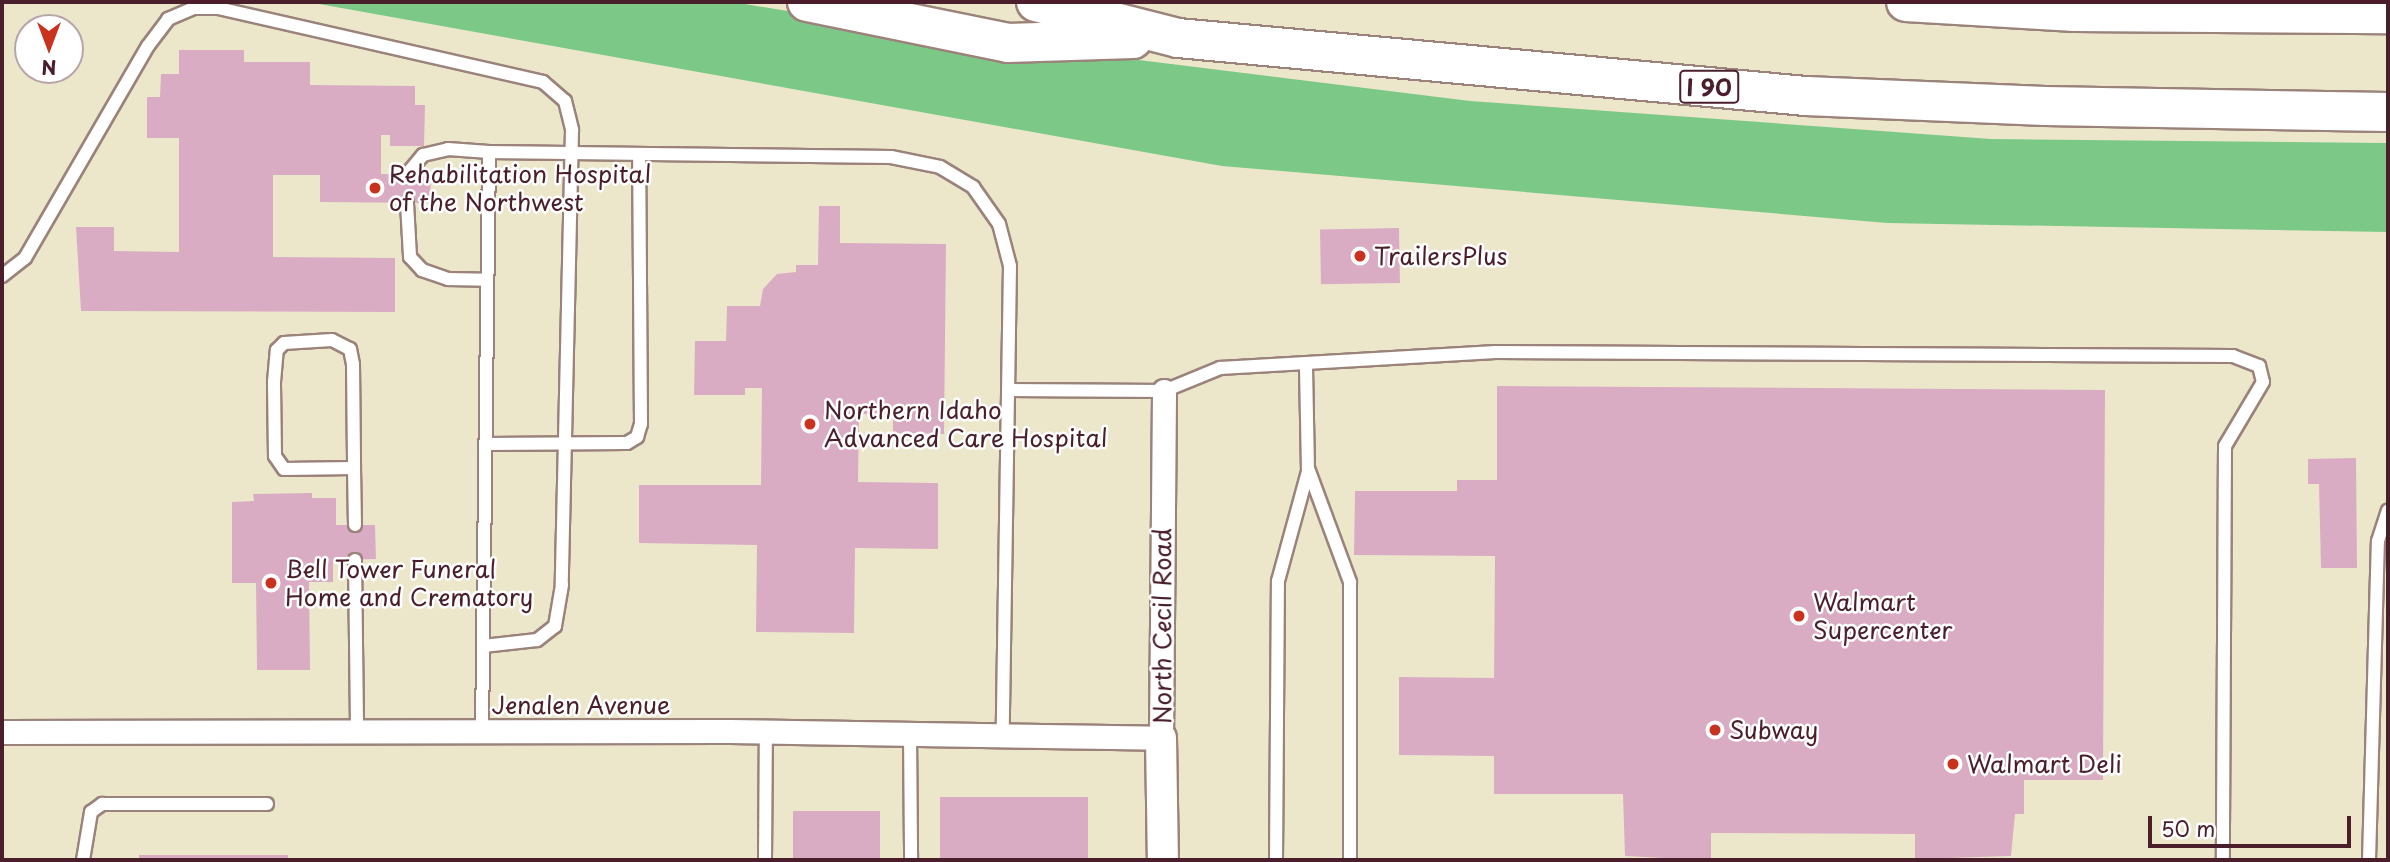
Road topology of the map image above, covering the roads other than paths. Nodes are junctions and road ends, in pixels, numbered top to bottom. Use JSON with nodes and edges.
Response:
{"nodes":[{"id":1,"x":807,"y":2,"type":"edge"},
{"id":2,"x":1036,"y":2,"type":"edge"},
{"id":3,"x":1906,"y":2,"type":"edge"},
{"id":4,"x":2388,"y":14,"type":"edge"},
{"id":5,"x":1178,"y":38,"type":"junction"},
{"id":6,"x":2388,"y":112,"type":"edge"},
{"id":7,"x":489,"y":152,"type":"junction"},
{"id":8,"x":572,"y":153,"type":"junction"},
{"id":9,"x":639,"y":154,"type":"junction"},
{"id":10,"x":408,"y":174,"type":"dead end"},
{"id":11,"x":407,"y":203,"type":"dead end"},
{"id":12,"x":2,"y":276,"type":"edge"},
{"id":13,"x":487,"y":280,"type":"junction"},
{"id":14,"x":1306,"y":365,"type":"junction"},
{"id":15,"x":1008,"y":390,"type":"junction"},
{"id":16,"x":1164,"y":391,"type":"junction"},
{"id":17,"x":565,"y":443,"type":"junction"},
{"id":18,"x":485,"y":444,"type":"junction"},
{"id":19,"x":354,"y":468,"type":"junction"},
{"id":20,"x":1308,"y":471,"type":"junction"},
{"id":21,"x":2388,"y":511,"type":"edge"},
{"id":22,"x":355,"y":525,"type":"dead end"},
{"id":23,"x":355,"y":559,"type":"dead end"},
{"id":24,"x":483,"y":646,"type":"junction"},
{"id":25,"x":2,"y":732,"type":"edge"},
{"id":26,"x":358,"y":732,"type":"junction"},
{"id":27,"x":482,"y":732,"type":"junction"},
{"id":28,"x":766,"y":732,"type":"junction"},
{"id":29,"x":910,"y":734,"type":"junction"},
{"id":30,"x":1003,"y":736,"type":"junction"},
{"id":31,"x":1161,"y":738,"type":"junction"},
{"id":32,"x":267,"y":804,"type":"dead end"},
{"id":33,"x":83,"y":860,"type":"edge"},
{"id":34,"x":765,"y":860,"type":"edge"},
{"id":35,"x":911,"y":860,"type":"edge"},
{"id":36,"x":1163,"y":860,"type":"edge"},
{"id":37,"x":1276,"y":860,"type":"edge"},
{"id":38,"x":1350,"y":860,"type":"edge"},
{"id":39,"x":2222,"y":860,"type":"edge"},
{"id":40,"x":2369,"y":860,"type":"edge"}],
"edges":[{"from":1,"to":5,"type":"highway"},
{"from":2,"to":5,"type":"highway","number":"I 90"},
{"from":3,"to":4,"type":"highway"},
{"from":5,"to":6,"type":"highway","number":"I 90"},
{"from":7,"to":8,"type":"lane"},
{"from":7,"to":10,"type":"lane"},
{"from":7,"to":13,"type":"lane"},
{"from":8,"to":9,"type":"lane"},
{"from":8,"to":12,"type":"lane"},
{"from":8,"to":17,"type":"lane"},
{"from":9,"to":15,"type":"lane"},
{"from":9,"to":17,"type":"lane"},
{"from":11,"to":13,"type":"lane"},
{"from":13,"to":18,"type":"lane"},
{"from":14,"to":16,"type":"lane"},
{"from":14,"to":20,"type":"lane"},
{"from":14,"to":39,"type":"lane"},
{"from":15,"to":16,"type":"lane"},
{"from":15,"to":30,"type":"lane"},
{"from":16,"to":31,"type":"street","name":"North Cecil Road"},
{"from":17,"to":18,"type":"lane"},
{"from":17,"to":24,"type":"lane"},
{"from":18,"to":24,"type":"lane"},
{"from":19,"to":19,"type":"lane"},
{"from":19,"to":22,"type":"lane"},
{"from":20,"to":37,"type":"lane"},
{"from":20,"to":38,"type":"lane"},
{"from":21,"to":40,"type":"lane"},
{"from":23,"to":26,"type":"lane"},
{"from":24,"to":27,"type":"lane"},
{"from":25,"to":26,"type":"street","name":"Jenalen Avenue"},
{"from":26,"to":27,"type":"street","name":"Jenalen Avenue"},
{"from":27,"to":28,"type":"street","name":"Jenalen Avenue"},
{"from":28,"to":29,"type":"street","name":"Jenalen Avenue"},
{"from":28,"to":34,"type":"lane"},
{"from":29,"to":30,"type":"street","name":"Jenalen Avenue"},
{"from":29,"to":35,"type":"lane"},
{"from":30,"to":31,"type":"street","name":"Jenalen Avenue"},
{"from":31,"to":36,"type":"street","name":"North Cecil Road"},
{"from":32,"to":33,"type":"lane"}]}
